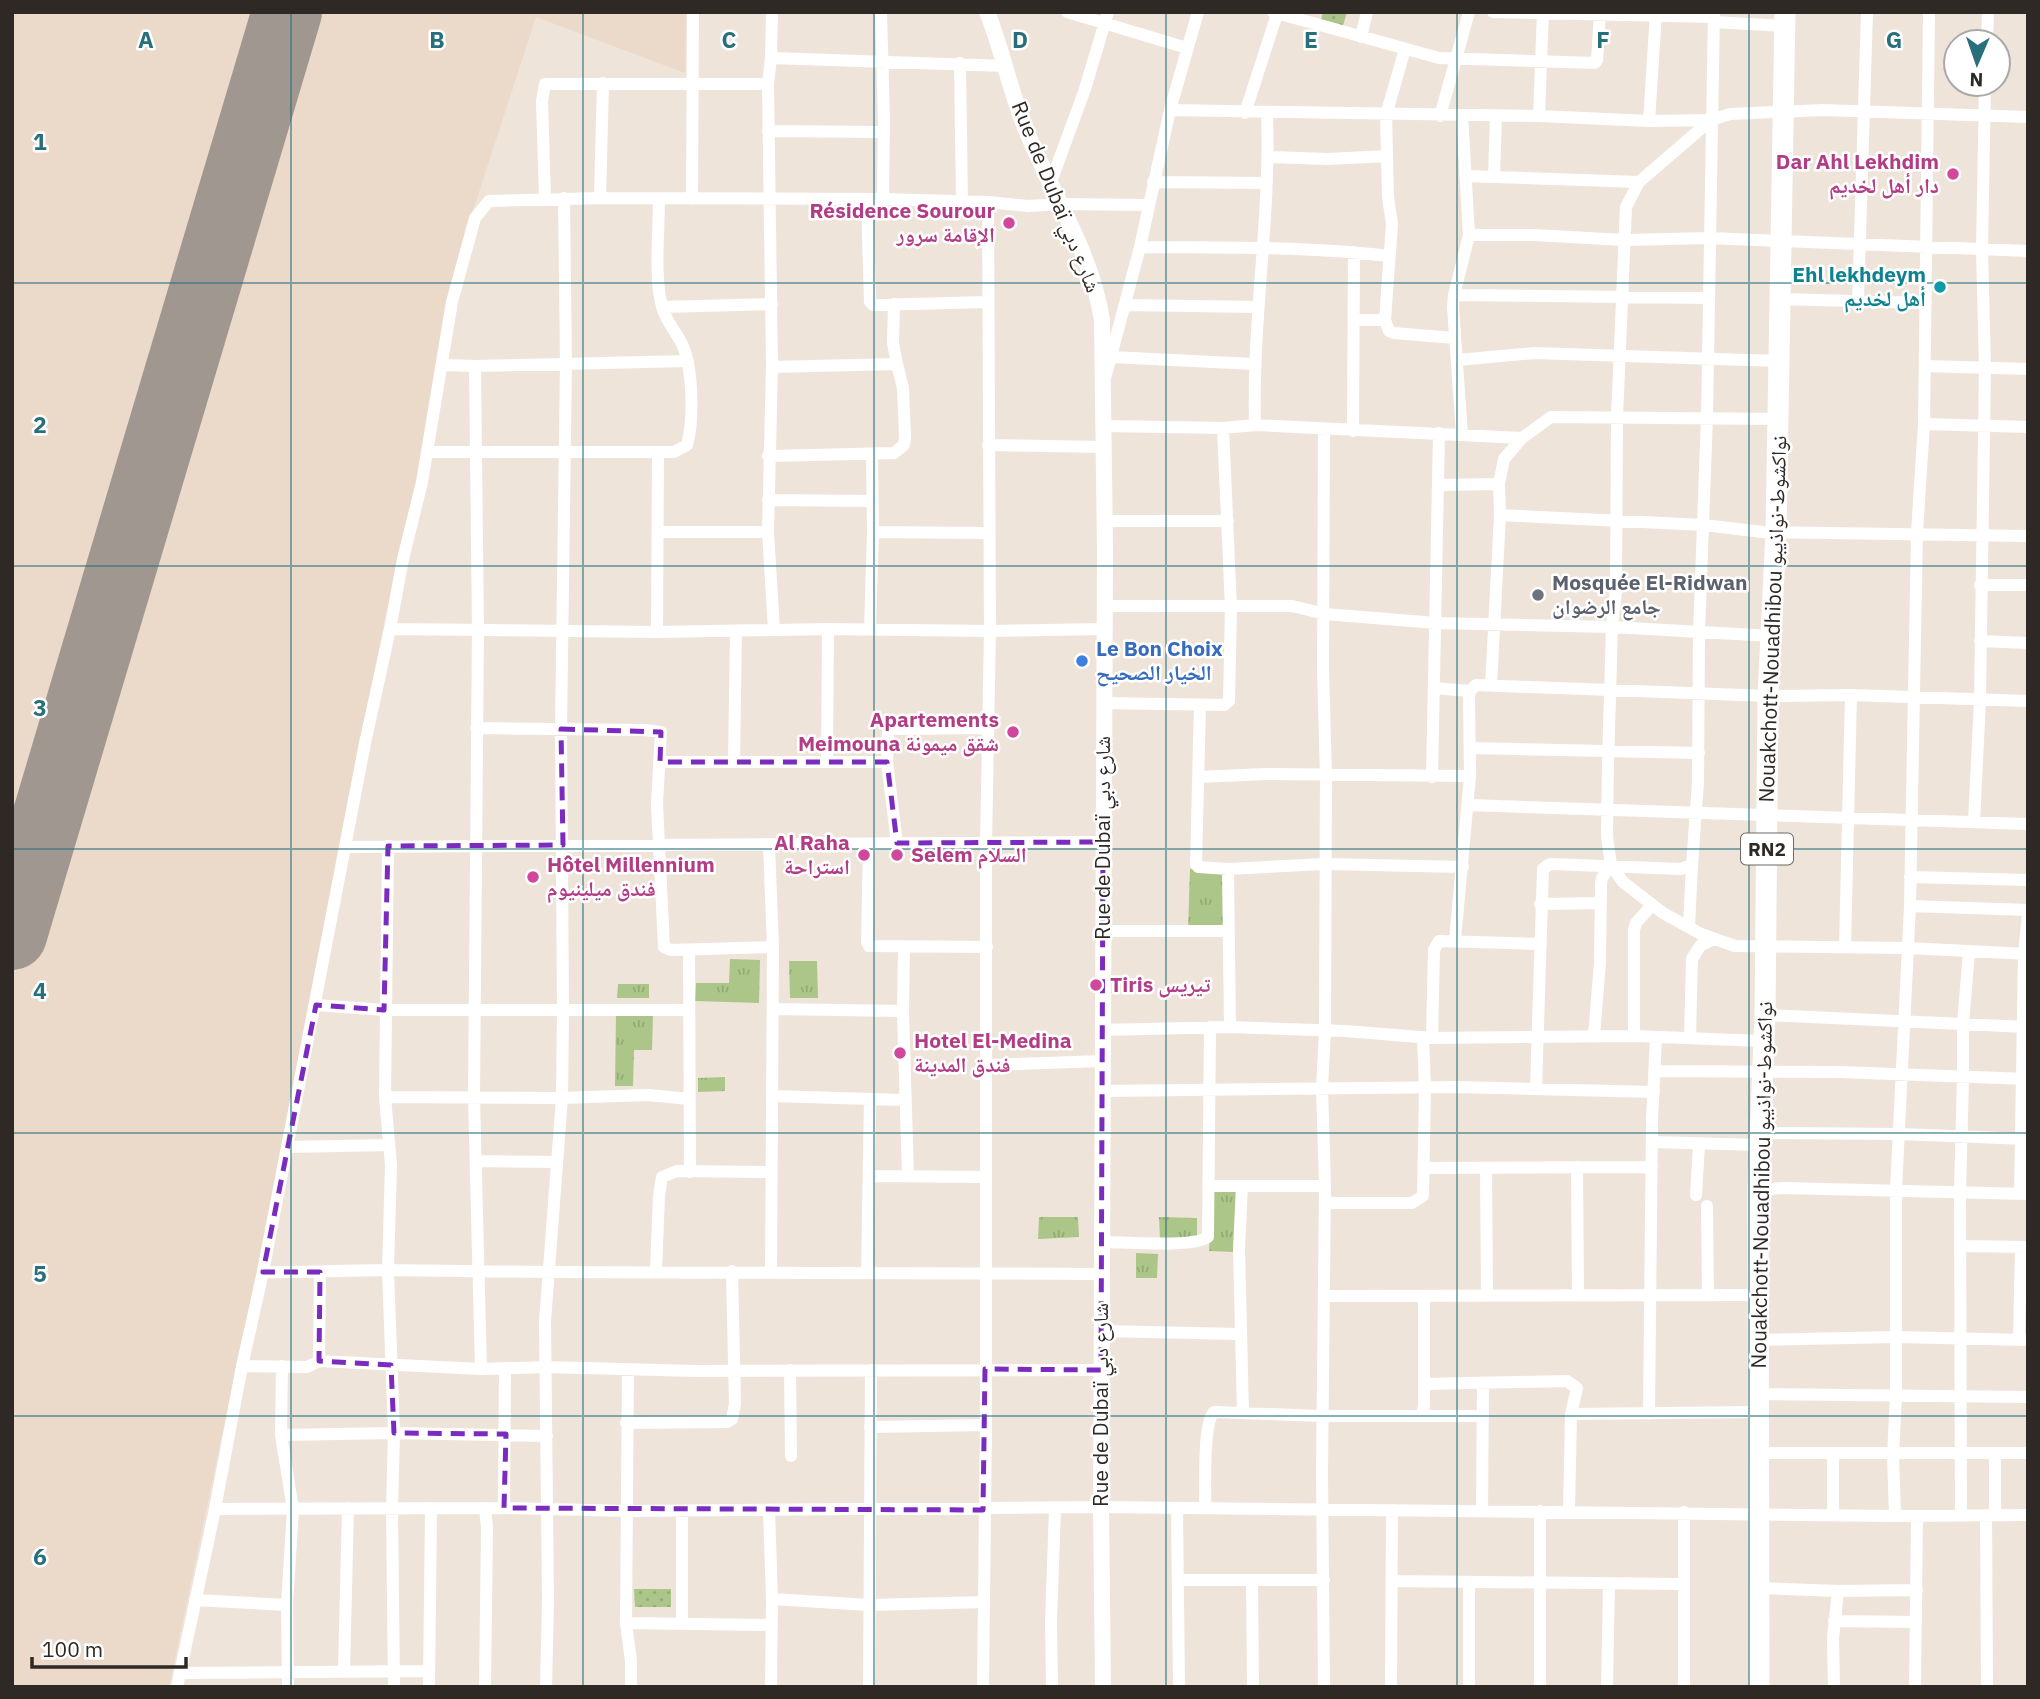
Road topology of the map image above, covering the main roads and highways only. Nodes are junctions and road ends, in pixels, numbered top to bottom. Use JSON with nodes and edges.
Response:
{"nodes":[{"id":1,"x":1785,"y":19,"type":"edge"},
{"id":2,"x":1759,"y":1687,"type":"edge"}],
"edges":[{"from":1,"to":2,"type":"highway","name":"Nouakchott-Nouadhibou نواكشوط-نواذيبو","number":"RN2"}]}
